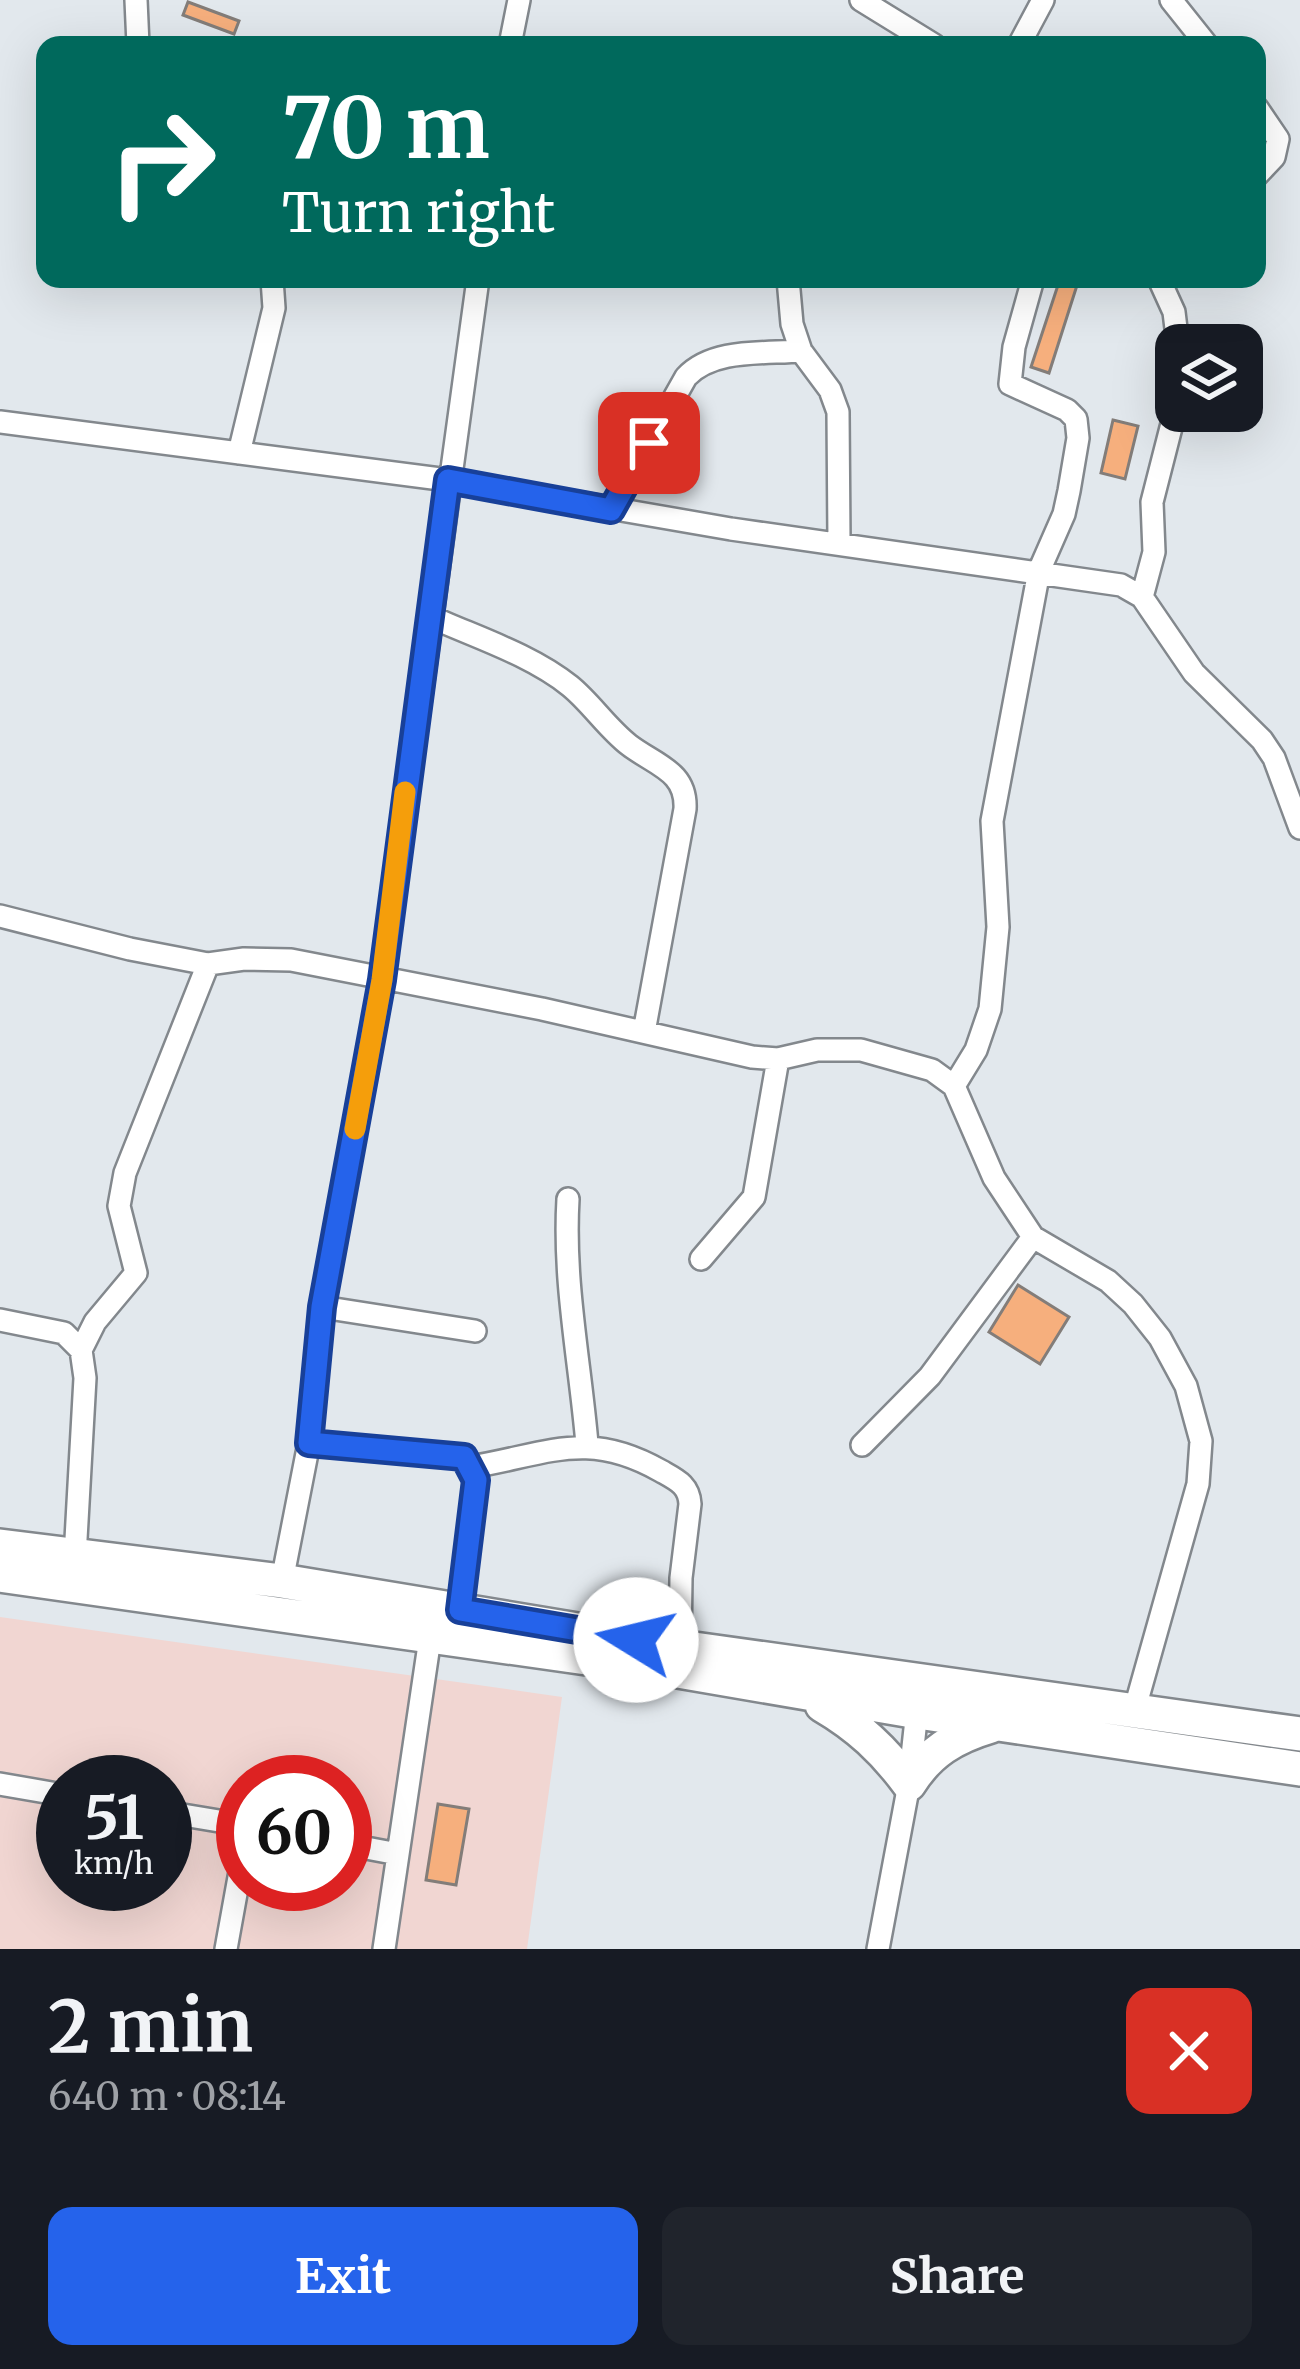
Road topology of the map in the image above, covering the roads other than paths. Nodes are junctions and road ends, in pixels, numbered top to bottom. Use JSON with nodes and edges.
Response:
{"nodes":[{"id":1,"x":136,"y":0,"type":"edge"},
{"id":2,"x":518,"y":0,"type":"edge"},
{"id":3,"x":862,"y":0,"type":"edge"},
{"id":4,"x":1043,"y":0,"type":"edge"},
{"id":5,"x":1171,"y":0,"type":"edge"},
{"id":6,"x":137,"y":36,"type":"edge"},
{"id":7,"x":512,"y":36,"type":"edge"},
{"id":8,"x":920,"y":36,"type":"edge"},
{"id":9,"x":1024,"y":36,"type":"edge"},
{"id":10,"x":1200,"y":36,"type":"edge"},
{"id":11,"x":1266,"y":121,"type":"edge"},
{"id":12,"x":1266,"y":165,"type":"edge"},
{"id":13,"x":273,"y":288,"type":"edge"},
{"id":14,"x":477,"y":288,"type":"edge"},
{"id":15,"x":784,"y":288,"type":"edge"},
{"id":16,"x":1030,"y":288,"type":"edge"},
{"id":17,"x":1163,"y":288,"type":"edge"},
{"id":18,"x":1175,"y":324,"type":"edge"},
{"id":19,"x":801,"y":351,"type":"junction"},
{"id":20,"x":0,"y":422,"type":"edge"},
{"id":21,"x":1170,"y":432,"type":"edge"},
{"id":22,"x":238,"y":453,"type":"junction"},
{"id":23,"x":448,"y":480,"type":"junction"},
{"id":24,"x":611,"y":510,"type":"junction"},
{"id":25,"x":838,"y":542,"type":"junction"},
{"id":26,"x":1039,"y":571,"type":"junction"},
{"id":27,"x":1142,"y":597,"type":"junction"},
{"id":28,"x":429,"y":616,"type":"junction"},
{"id":29,"x":1292,"y":785,"type":"edge"},
{"id":30,"x":1300,"y":828,"type":"edge"},
{"id":31,"x":0,"y":916,"type":"edge"},
{"id":32,"x":208,"y":964,"type":"junction"},
{"id":33,"x":382,"y":980,"type":"junction"},
{"id":34,"x":644,"y":1032,"type":"junction"},
{"id":35,"x":778,"y":1059,"type":"junction"},
{"id":36,"x":954,"y":1085,"type":"junction"},
{"id":37,"x":568,"y":1199,"type":"dead end"},
{"id":38,"x":1033,"y":1237,"type":"junction"},
{"id":39,"x":701,"y":1259,"type":"dead end"},
{"id":40,"x":322,"y":1307,"type":"junction"},
{"id":41,"x":0,"y":1320,"type":"edge"},
{"id":42,"x":475,"y":1331,"type":"dead end"},
{"id":43,"x":81,"y":1350,"type":"junction"},
{"id":44,"x":309,"y":1443,"type":"junction"},
{"id":45,"x":587,"y":1444,"type":"junction"},
{"id":46,"x":862,"y":1445,"type":"dead end"},
{"id":47,"x":471,"y":1467,"type":"junction"},
{"id":48,"x":0,"y":1546,"type":"edge"},
{"id":49,"x":75,"y":1557,"type":"junction"},
{"id":50,"x":0,"y":1575,"type":"edge"},
{"id":51,"x":282,"y":1581,"type":"junction"},
{"id":52,"x":460,"y":1610,"type":"junction"},
{"id":53,"x":430,"y":1638,"type":"junction"},
{"id":54,"x":680,"y":1647,"type":"junction"},
{"id":55,"x":799,"y":1692,"type":"junction"},
{"id":56,"x":918,"y":1697,"type":"junction"},
{"id":57,"x":1135,"y":1708,"type":"junction"},
{"id":58,"x":996,"y":1724,"type":"junction"},
{"id":59,"x":1300,"y":1734,"type":"edge"},
{"id":60,"x":1300,"y":1769,"type":"edge"},
{"id":61,"x":0,"y":1784,"type":"edge"},
{"id":62,"x":909,"y":1784,"type":"junction"},
{"id":63,"x":36,"y":1790,"type":"edge"},
{"id":64,"x":372,"y":1849,"type":"edge"},
{"id":65,"x":398,"y":1854,"type":"junction"},
{"id":66,"x":233,"y":1911,"type":"edge"},
{"id":67,"x":226,"y":1949,"type":"edge"},
{"id":68,"x":384,"y":1949,"type":"edge"},
{"id":69,"x":878,"y":1949,"type":"edge"}],
"edges":[{"from":1,"to":6,"type":"street"},
{"from":2,"to":7,"type":"street"},
{"from":3,"to":8,"type":"street"},
{"from":4,"to":9,"type":"street"},
{"from":5,"to":10,"type":"street"},
{"from":11,"to":12,"type":"street"},
{"from":13,"to":22,"type":"street"},
{"from":14,"to":23,"type":"street"},
{"from":15,"to":19,"type":"street"},
{"from":16,"to":26,"type":"street"},
{"from":17,"to":18,"type":"street"},
{"from":19,"to":24,"type":"street"},
{"from":19,"to":25,"type":"street"},
{"from":20,"to":22,"type":"street"},
{"from":21,"to":27,"type":"street"},
{"from":22,"to":23,"type":"street"},
{"from":23,"to":24,"type":"street"},
{"from":23,"to":28,"type":"street"},
{"from":24,"to":25,"type":"street"},
{"from":25,"to":26,"type":"street"},
{"from":26,"to":27,"type":"street"},
{"from":26,"to":36,"type":"street"},
{"from":27,"to":29,"type":"street"},
{"from":28,"to":33,"type":"street"},
{"from":28,"to":34,"type":"street"},
{"from":29,"to":30,"type":"street"},
{"from":31,"to":32,"type":"street"},
{"from":32,"to":33,"type":"street"},
{"from":32,"to":43,"type":"street"},
{"from":33,"to":34,"type":"street"},
{"from":33,"to":40,"type":"street"},
{"from":34,"to":35,"type":"street"},
{"from":35,"to":36,"type":"street"},
{"from":35,"to":39,"type":"street"},
{"from":36,"to":38,"type":"street"},
{"from":37,"to":45,"type":"street"},
{"from":38,"to":46,"type":"street"},
{"from":38,"to":57,"type":"street"},
{"from":40,"to":42,"type":"street"},
{"from":40,"to":44,"type":"street"},
{"from":41,"to":43,"type":"street"},
{"from":43,"to":49,"type":"street"},
{"from":44,"to":47,"type":"street"},
{"from":44,"to":51,"type":"street"},
{"from":45,"to":47,"type":"street"},
{"from":45,"to":54,"type":"street"},
{"from":47,"to":52,"type":"street"},
{"from":48,"to":49,"type":"main road"},
{"from":49,"to":51,"type":"main road"},
{"from":50,"to":53,"type":"main road"},
{"from":51,"to":52,"type":"main road"},
{"from":52,"to":54,"type":"main road"},
{"from":53,"to":55,"type":"main road"},
{"from":53,"to":65,"type":"street"},
{"from":54,"to":56,"type":"main road"},
{"from":55,"to":56,"type":"main road"},
{"from":55,"to":62,"type":"main road"},
{"from":56,"to":57,"type":"main road"},
{"from":56,"to":58,"type":"main road"},
{"from":56,"to":62,"type":"street"},
{"from":57,"to":59,"type":"main road"},
{"from":58,"to":60,"type":"main road"},
{"from":58,"to":62,"type":"main road"},
{"from":61,"to":63,"type":"street"},
{"from":62,"to":69,"type":"street"},
{"from":64,"to":65,"type":"street"},
{"from":65,"to":68,"type":"street"},
{"from":66,"to":67,"type":"street"}]}
